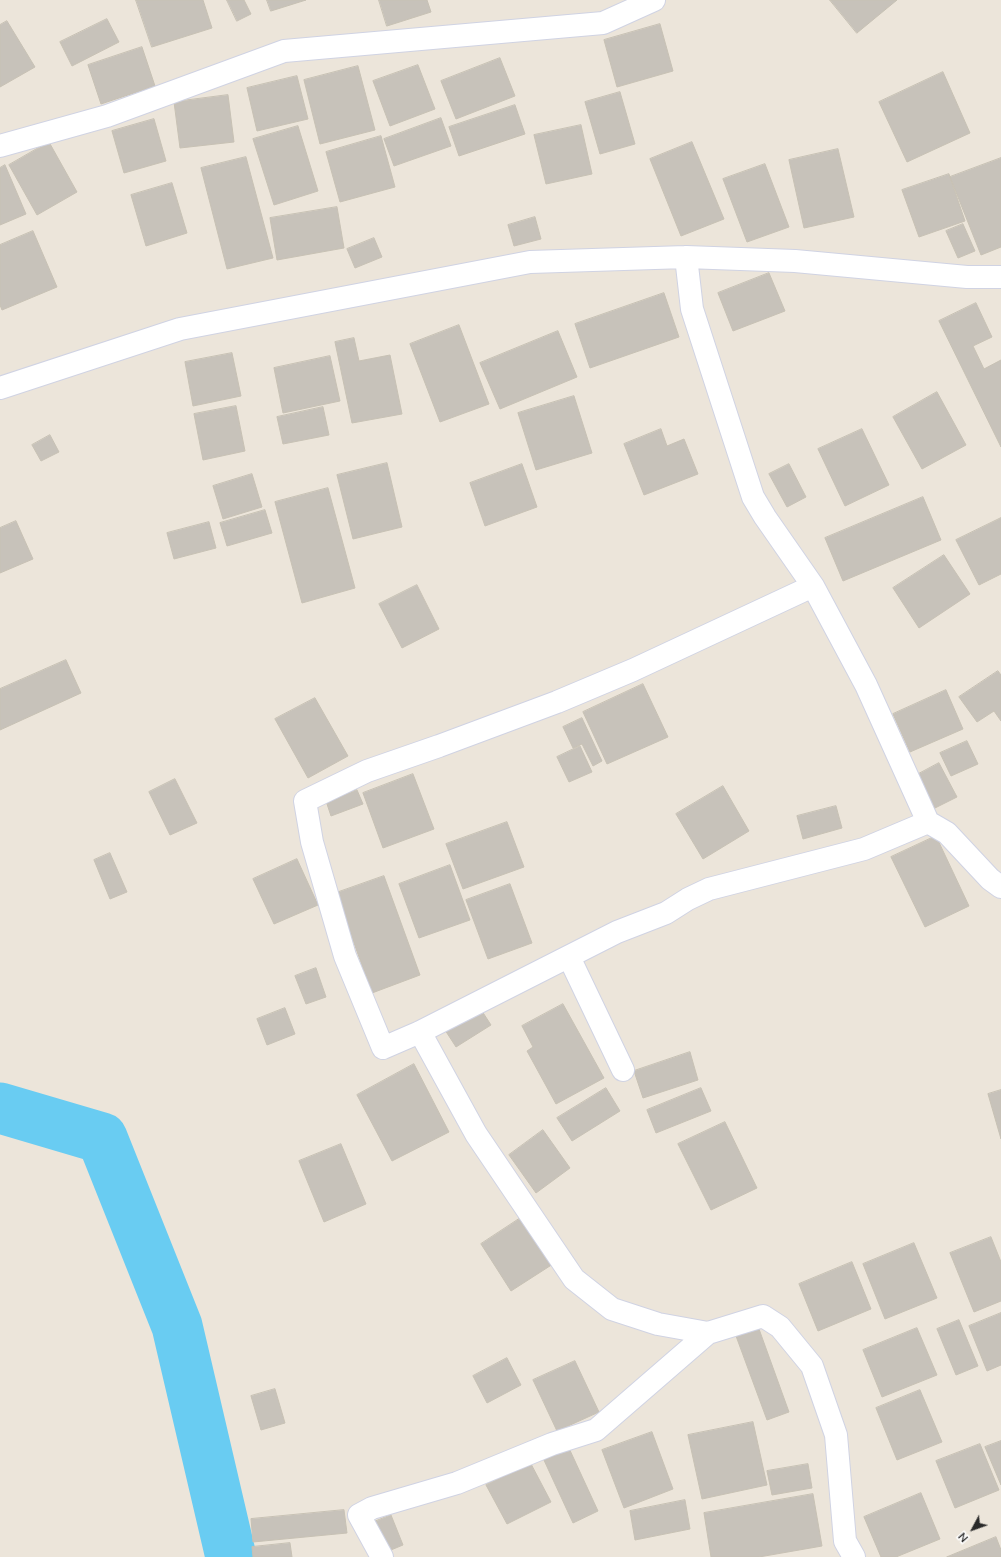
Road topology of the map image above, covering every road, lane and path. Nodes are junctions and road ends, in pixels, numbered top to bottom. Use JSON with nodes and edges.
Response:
{"nodes":[{"id":1,"x":654,"y":0,"type":"edge"},
{"id":2,"x":0,"y":146,"type":"edge"},
{"id":3,"x":686,"y":257,"type":"junction"},
{"id":4,"x":1001,"y":277,"type":"edge"},
{"id":5,"x":0,"y":388,"type":"edge"},
{"id":6,"x":813,"y":586,"type":"junction"},
{"id":7,"x":928,"y":822,"type":"junction"},
{"id":8,"x":1001,"y":888,"type":"edge"},
{"id":9,"x":569,"y":957,"type":"junction"},
{"id":10,"x":420,"y":1032,"type":"junction"},
{"id":11,"x":623,"y":1070,"type":"dead end"},
{"id":12,"x":708,"y":1333,"type":"junction"},
{"id":13,"x":382,"y":1557,"type":"edge"},
{"id":14,"x":854,"y":1557,"type":"edge"}],
"edges":[{"from":1,"to":2,"type":"street"},
{"from":3,"to":4,"type":"street"},
{"from":3,"to":5,"type":"street"},
{"from":3,"to":6,"type":"street"},
{"from":6,"to":7,"type":"street"},
{"from":6,"to":10,"type":"street"},
{"from":7,"to":8,"type":"street"},
{"from":7,"to":9,"type":"street"},
{"from":9,"to":10,"type":"street"},
{"from":9,"to":11,"type":"street"},
{"from":10,"to":12,"type":"street"},
{"from":12,"to":13,"type":"street"},
{"from":12,"to":14,"type":"street"}]}
